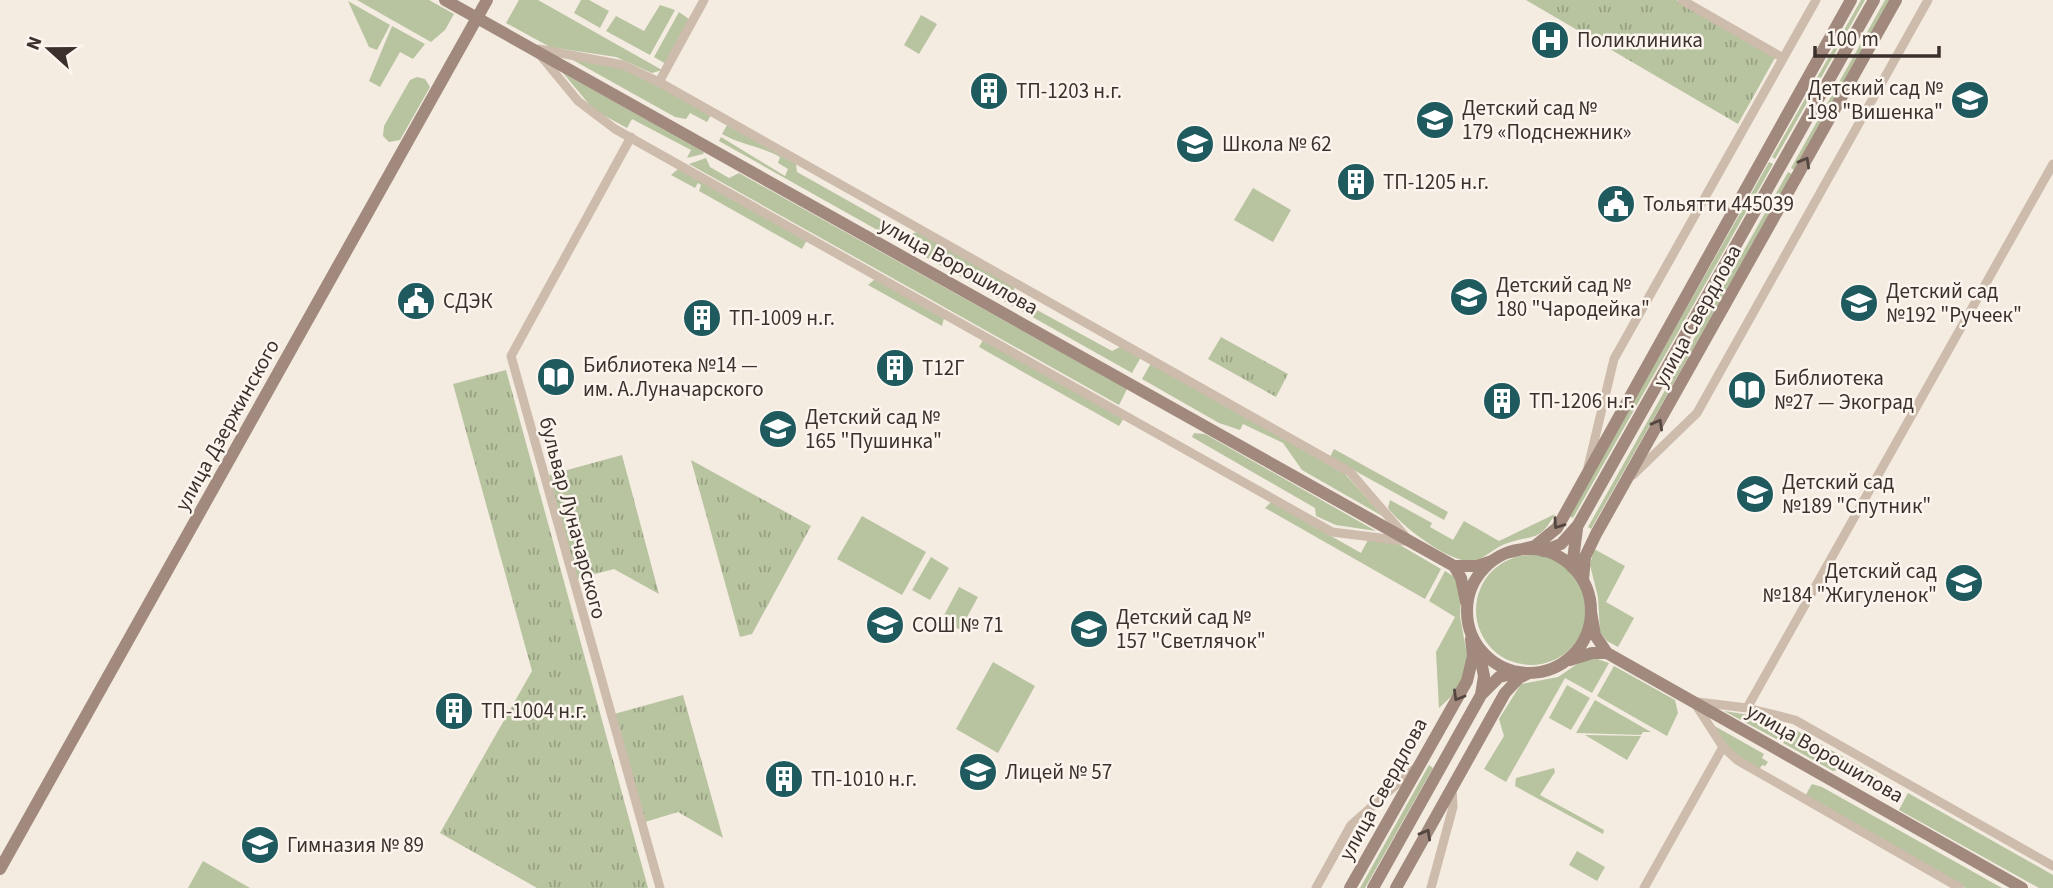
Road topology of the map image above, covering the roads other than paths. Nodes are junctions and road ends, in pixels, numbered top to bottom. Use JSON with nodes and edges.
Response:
{"nodes":[{"id":1,"x":445,"y":0,"type":"edge"},
{"id":2,"x":487,"y":0,"type":"edge"},
{"id":3,"x":704,"y":0,"type":"edge"},
{"id":4,"x":1682,"y":0,"type":"edge"},
{"id":5,"x":1816,"y":0,"type":"edge"},
{"id":6,"x":1851,"y":0,"type":"edge"},
{"id":7,"x":1874,"y":0,"type":"edge"},
{"id":8,"x":1896,"y":0,"type":"edge"},
{"id":9,"x":1928,"y":0,"type":"edge"},
{"id":10,"x":477,"y":18,"type":"junction"},
{"id":11,"x":534,"y":49,"type":"junction"},
{"id":12,"x":1783,"y":58,"type":"junction"},
{"id":13,"x":659,"y":82,"type":"junction"},
{"id":14,"x":631,"y":137,"type":"junction"},
{"id":15,"x":2053,"y":164,"type":"edge"},
{"id":16,"x":1586,"y":475,"type":"junction"},
{"id":17,"x":1624,"y":483,"type":"junction"},
{"id":18,"x":1578,"y":525,"type":"junction"},
{"id":19,"x":1410,"y":542,"type":"junction"},
{"id":20,"x":1543,"y":551,"type":"junction"},
{"id":21,"x":1511,"y":552,"type":"junction"},
{"id":22,"x":1492,"y":561,"type":"junction"},
{"id":23,"x":1454,"y":566,"type":"junction"},
{"id":24,"x":1572,"y":567,"type":"junction"},
{"id":25,"x":1583,"y":580,"type":"junction"},
{"id":26,"x":1467,"y":608,"type":"junction"},
{"id":27,"x":1591,"y":612,"type":"junction"},
{"id":28,"x":1470,"y":631,"type":"junction"},
{"id":29,"x":1478,"y":646,"type":"junction"},
{"id":30,"x":1607,"y":653,"type":"junction"},
{"id":31,"x":1563,"y":663,"type":"junction"},
{"id":32,"x":1524,"y":673,"type":"junction"},
{"id":33,"x":1481,"y":695,"type":"junction"},
{"id":34,"x":1693,"y":701,"type":"junction"},
{"id":35,"x":1747,"y":708,"type":"junction"},
{"id":36,"x":1723,"y":747,"type":"junction"},
{"id":37,"x":1418,"y":766,"type":"junction"},
{"id":38,"x":1452,"y":787,"type":"junction"},
{"id":39,"x":2053,"y":866,"type":"edge"},
{"id":40,"x":0,"y":869,"type":"edge"},
{"id":41,"x":660,"y":888,"type":"edge"},
{"id":42,"x":1316,"y":888,"type":"edge"},
{"id":43,"x":1350,"y":888,"type":"edge"},
{"id":44,"x":1373,"y":888,"type":"edge"},
{"id":45,"x":1396,"y":888,"type":"edge"},
{"id":46,"x":1431,"y":888,"type":"edge"},
{"id":47,"x":1644,"y":888,"type":"edge"},
{"id":48,"x":1960,"y":888,"type":"edge"},
{"id":49,"x":2022,"y":888,"type":"edge"}],
"edges":[{"from":1,"to":10,"type":"main road","name":"улица Ворошилова"},
{"from":2,"to":10,"type":"main road","name":"улица Дзержинского"},
{"from":3,"to":13,"type":"street"},
{"from":4,"to":12,"type":"street"},
{"from":5,"to":12,"type":"street"},
{"from":6,"to":16,"type":"main road","name":"улица Свердлова"},
{"from":7,"to":18,"type":"main road","name":"улица Свердлова"},
{"from":17,"to":8,"type":"main road","name":"улица Свердлова","one_way":true},
{"from":9,"to":17,"type":"street"},
{"from":10,"to":11,"type":"main road","name":"улица Ворошилова"},
{"from":10,"to":40,"type":"main road","name":"улица Дзержинского"},
{"from":11,"to":13,"type":"street"},
{"from":11,"to":14,"type":"street"},
{"from":11,"to":19,"type":"main road","name":"улица Ворошилова"},
{"from":12,"to":16,"type":"street"},
{"from":13,"to":19,"type":"street"},
{"from":14,"to":19,"type":"street"},
{"from":14,"to":41,"type":"street","name":"бульвар Луначарского"},
{"from":15,"to":35,"type":"street"},
{"from":16,"to":21,"type":"main road","name":"улица Свердлова","one_way":true},
{"from":17,"to":25,"type":"main road","name":"улица Свердлова"},
{"from":18,"to":20,"type":"main road","name":"улица Свердлова"},
{"from":18,"to":24,"type":"main road","name":"улица Свердлова"},
{"from":19,"to":23,"type":"main road","name":"улица Ворошилова"},
{"from":20,"to":21,"type":"main road"},
{"from":20,"to":24,"type":"main road"},
{"from":21,"to":22,"type":"main road"},
{"from":22,"to":23,"type":"main road"},
{"from":22,"to":26,"type":"main road"},
{"from":23,"to":26,"type":"main road"},
{"from":24,"to":25,"type":"main road"},
{"from":25,"to":27,"type":"main road"},
{"from":26,"to":28,"type":"main road"},
{"from":27,"to":30,"type":"main road"},
{"from":27,"to":31,"type":"main road"},
{"from":28,"to":29,"type":"main road"},
{"from":28,"to":37,"type":"main road","name":"улица Свердлова","one_way":true},
{"from":29,"to":32,"type":"main road"},
{"from":29,"to":33,"type":"main road","name":"улица Свердлова"},
{"from":30,"to":31,"type":"main road"},
{"from":30,"to":34,"type":"main road","name":"улица Ворошилова"},
{"from":31,"to":32,"type":"main road"},
{"from":32,"to":33,"type":"main road","name":"улица Свердлова"},
{"from":32,"to":38,"type":"main road"},
{"from":33,"to":44,"type":"main road","name":"улица Свердлова"},
{"from":34,"to":35,"type":"street"},
{"from":34,"to":36,"type":"street"},
{"from":34,"to":49,"type":"main road","name":"улица Ворошилова"},
{"from":35,"to":39,"type":"street"},
{"from":36,"to":47,"type":"street"},
{"from":36,"to":48,"type":"street"},
{"from":37,"to":42,"type":"street"},
{"from":37,"to":43,"type":"main road","name":"улица Свердлова"},
{"from":45,"to":38,"type":"main road","one_way":true},
{"from":38,"to":46,"type":"street"}]}
